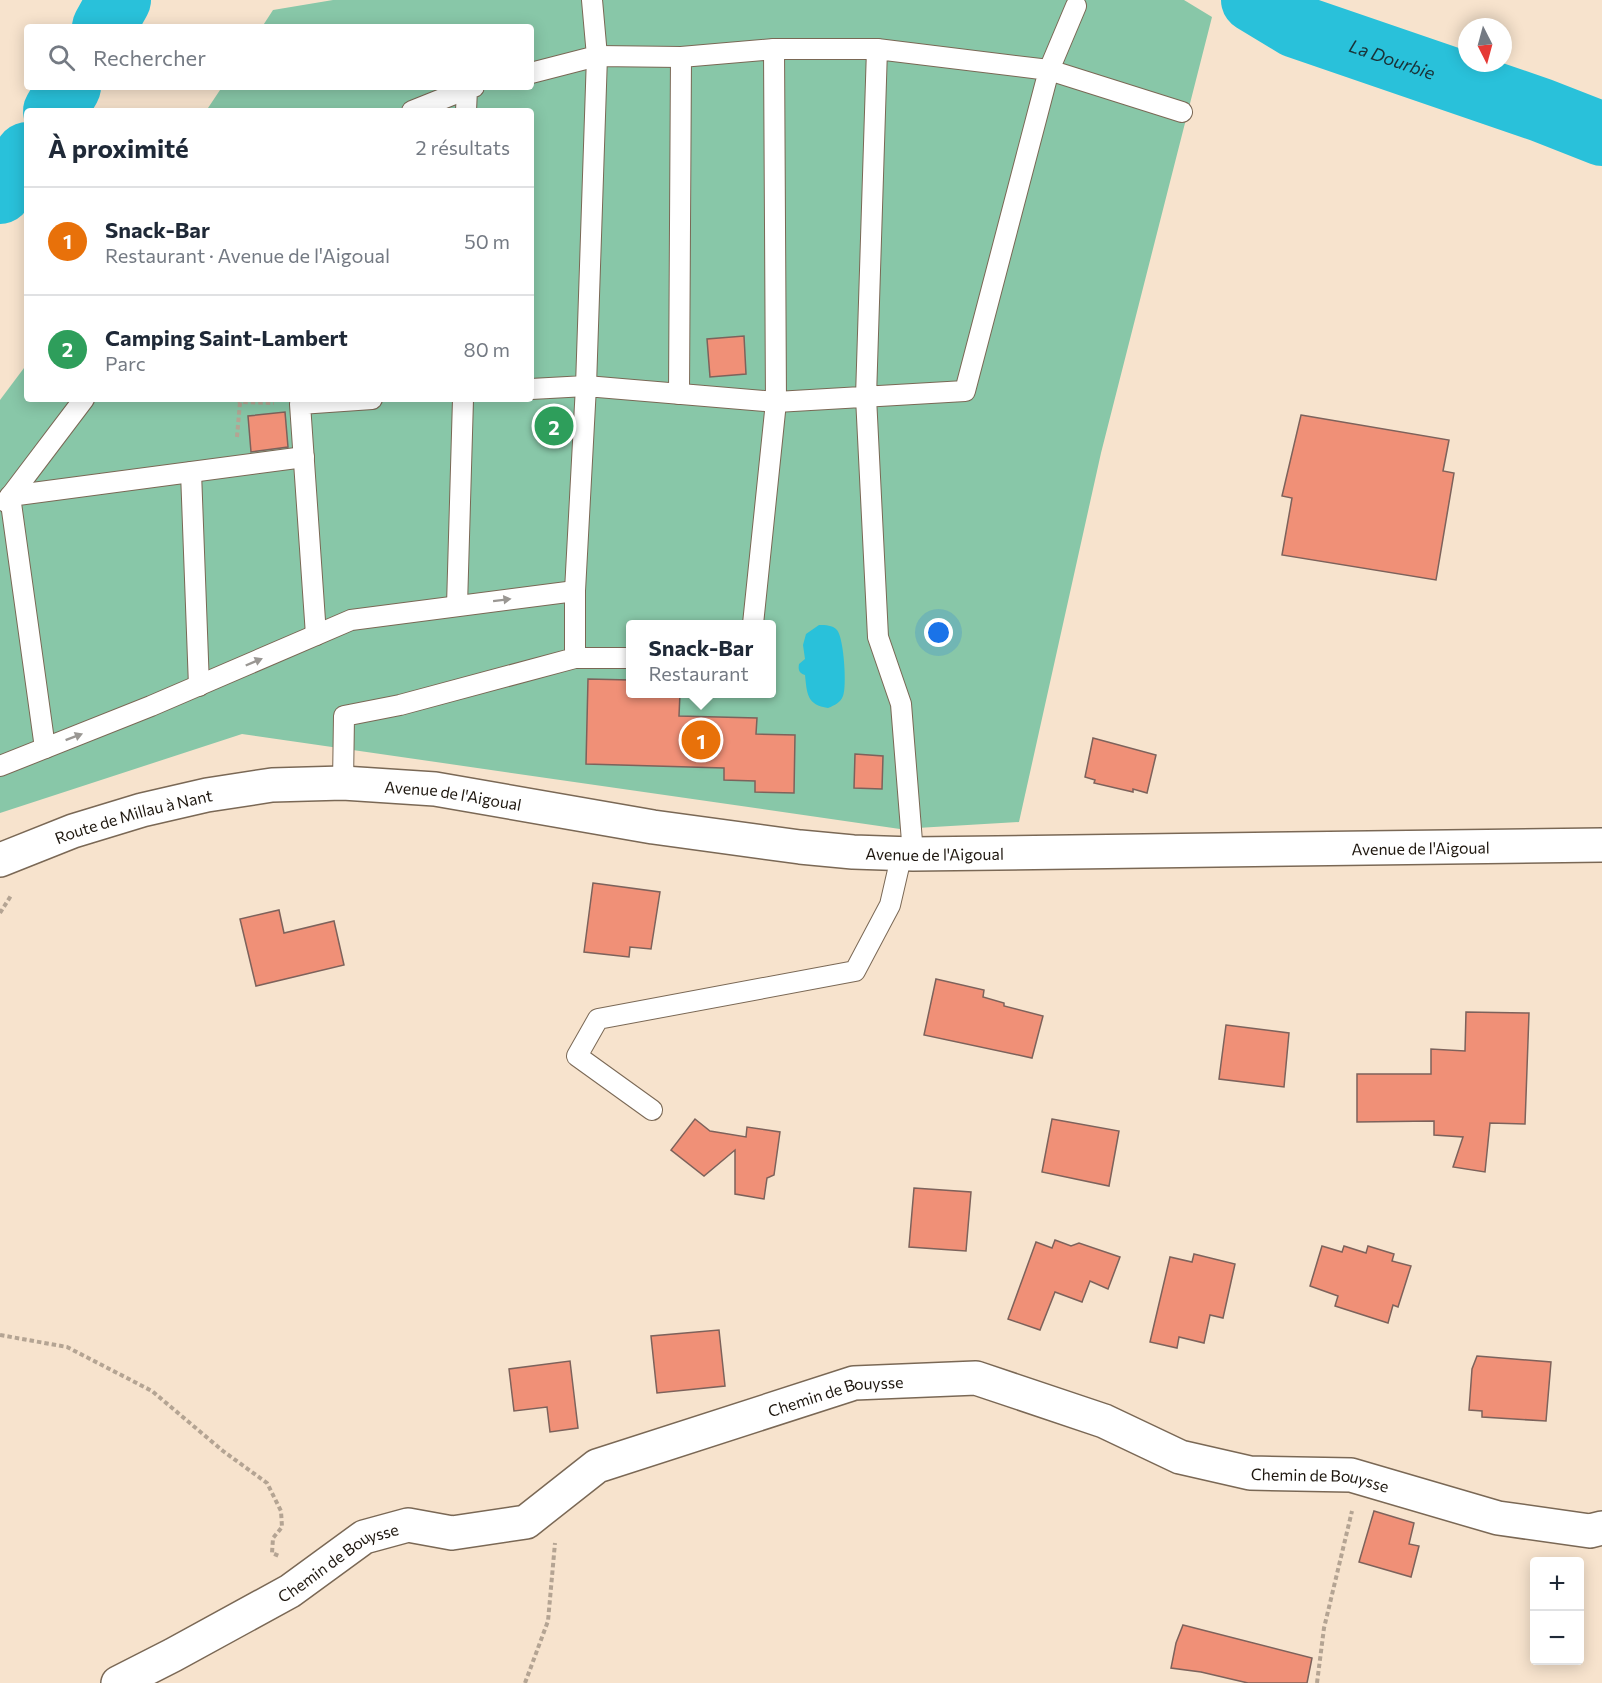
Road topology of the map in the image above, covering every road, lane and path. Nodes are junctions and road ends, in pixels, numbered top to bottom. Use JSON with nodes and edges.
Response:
{"nodes":[{"id":1,"x":592,"y":0,"type":"edge"},
{"id":2,"x":1076,"y":6,"type":"dead end"},
{"id":3,"x":774,"y":49,"type":"junction"},
{"id":4,"x":878,"y":49,"type":"junction"},
{"id":5,"x":597,"y":56,"type":"junction"},
{"id":6,"x":681,"y":57,"type":"junction"},
{"id":7,"x":1049,"y":70,"type":"junction"},
{"id":8,"x":534,"y":72,"type":"edge"},
{"id":9,"x":465,"y":90,"type":"edge"},
{"id":10,"x":470,"y":90,"type":"edge"},
{"id":11,"x":420,"y":108,"type":"edge"},
{"id":12,"x":467,"y":108,"type":"edge"},
{"id":13,"x":1182,"y":112,"type":"dead end"},
{"id":14,"x":586,"y":386,"type":"junction"},
{"id":15,"x":534,"y":389,"type":"edge"},
{"id":16,"x":679,"y":394,"type":"junction"},
{"id":17,"x":866,"y":397,"type":"junction"},
{"id":18,"x":82,"y":402,"type":"edge"},
{"id":19,"x":239,"y":402,"type":"edge"},
{"id":20,"x":301,"y":402,"type":"edge"},
{"id":21,"x":463,"y":402,"type":"edge"},
{"id":22,"x":776,"y":402,"type":"junction"},
{"id":23,"x":304,"y":457,"type":"junction"},
{"id":24,"x":235,"y":466,"type":"junction"},
{"id":25,"x":191,"y":472,"type":"junction"},
{"id":26,"x":5,"y":503,"type":"edge"},
{"id":27,"x":574,"y":591,"type":"junction"},
{"id":28,"x":457,"y":606,"type":"junction"},
{"id":29,"x":753,"y":620,"type":"edge"},
{"id":30,"x":316,"y":635,"type":"junction"},
{"id":31,"x":575,"y":658,"type":"junction"},
{"id":32,"x":626,"y":658,"type":"edge"},
{"id":33,"x":200,"y":686,"type":"junction"},
{"id":34,"x":45,"y":748,"type":"junction"},
{"id":35,"x":0,"y":766,"type":"edge"},
{"id":36,"x":343,"y":783,"type":"junction"},
{"id":37,"x":272,"y":785,"type":"joint"},
{"id":38,"x":1602,"y":845,"type":"edge"},
{"id":39,"x":908,"y":854,"type":"junction"},
{"id":40,"x":0,"y":860,"type":"edge"},
{"id":41,"x":652,"y":1110,"type":"dead end"},
{"id":42,"x":0,"y":1335,"type":"edge"},
{"id":43,"x":1360,"y":1478,"type":"junction"},
{"id":44,"x":557,"y":1497,"type":"junction"},
{"id":45,"x":1602,"y":1528,"type":"edge"},
{"id":46,"x":315,"y":1573,"type":"junction"},
{"id":47,"x":118,"y":1683,"type":"edge"},
{"id":48,"x":525,"y":1683,"type":"edge"},
{"id":49,"x":1317,"y":1683,"type":"edge"}],
"edges":[{"from":1,"to":5,"type":"lane"},
{"from":2,"to":7,"type":"lane"},
{"from":3,"to":4,"type":"lane"},
{"from":3,"to":6,"type":"lane"},
{"from":3,"to":22,"type":"lane"},
{"from":4,"to":7,"type":"lane"},
{"from":4,"to":17,"type":"lane"},
{"from":5,"to":6,"type":"lane"},
{"from":5,"to":8,"type":"lane"},
{"from":5,"to":14,"type":"lane"},
{"from":6,"to":16,"type":"lane"},
{"from":7,"to":13,"type":"lane"},
{"from":7,"to":17,"type":"lane"},
{"from":9,"to":11,"type":"lane"},
{"from":10,"to":12,"type":"lane"},
{"from":14,"to":15,"type":"lane"},
{"from":14,"to":16,"type":"lane"},
{"from":14,"to":27,"type":"lane"},
{"from":16,"to":22,"type":"lane"},
{"from":17,"to":22,"type":"lane"},
{"from":17,"to":39,"type":"lane"},
{"from":18,"to":26,"type":"lane"},
{"from":19,"to":24,"type":"path"},
{"from":20,"to":23,"type":"lane"},
{"from":21,"to":28,"type":"lane"},
{"from":22,"to":29,"type":"lane"},
{"from":23,"to":24,"type":"lane"},
{"from":23,"to":30,"type":"lane"},
{"from":24,"to":25,"type":"lane"},
{"from":25,"to":26,"type":"lane"},
{"from":25,"to":33,"type":"lane"},
{"from":26,"to":34,"type":"lane"},
{"from":28,"to":27,"type":"lane","one_way":true},
{"from":27,"to":31,"type":"lane"},
{"from":28,"to":30,"type":"lane"},
{"from":33,"to":30,"type":"lane","one_way":true},
{"from":31,"to":32,"type":"lane"},
{"from":31,"to":36,"type":"lane"},
{"from":34,"to":33,"type":"lane","one_way":true},
{"from":34,"to":35,"type":"lane"},
{"from":36,"to":37,"type":"main road","name":"Avenue de l'Aigoual"},
{"from":36,"to":39,"type":"main road","name":"Avenue de l'Aigoual"},
{"from":37,"to":40,"type":"main road","name":"Route de Millau à Nant"},
{"from":38,"to":39,"type":"main road","name":"Avenue de l'Aigoual"},
{"from":39,"to":41,"type":"lane"},
{"from":42,"to":46,"type":"path"},
{"from":43,"to":44,"type":"main road","name":"Chemin de Bouysse"},
{"from":43,"to":45,"type":"main road","name":"Chemin de Bouysse"},
{"from":43,"to":49,"type":"path"},
{"from":44,"to":46,"type":"main road","name":"Chemin de Bouysse"},
{"from":44,"to":48,"type":"path"},
{"from":46,"to":47,"type":"main road","name":"Chemin de Bouysse"}]}
